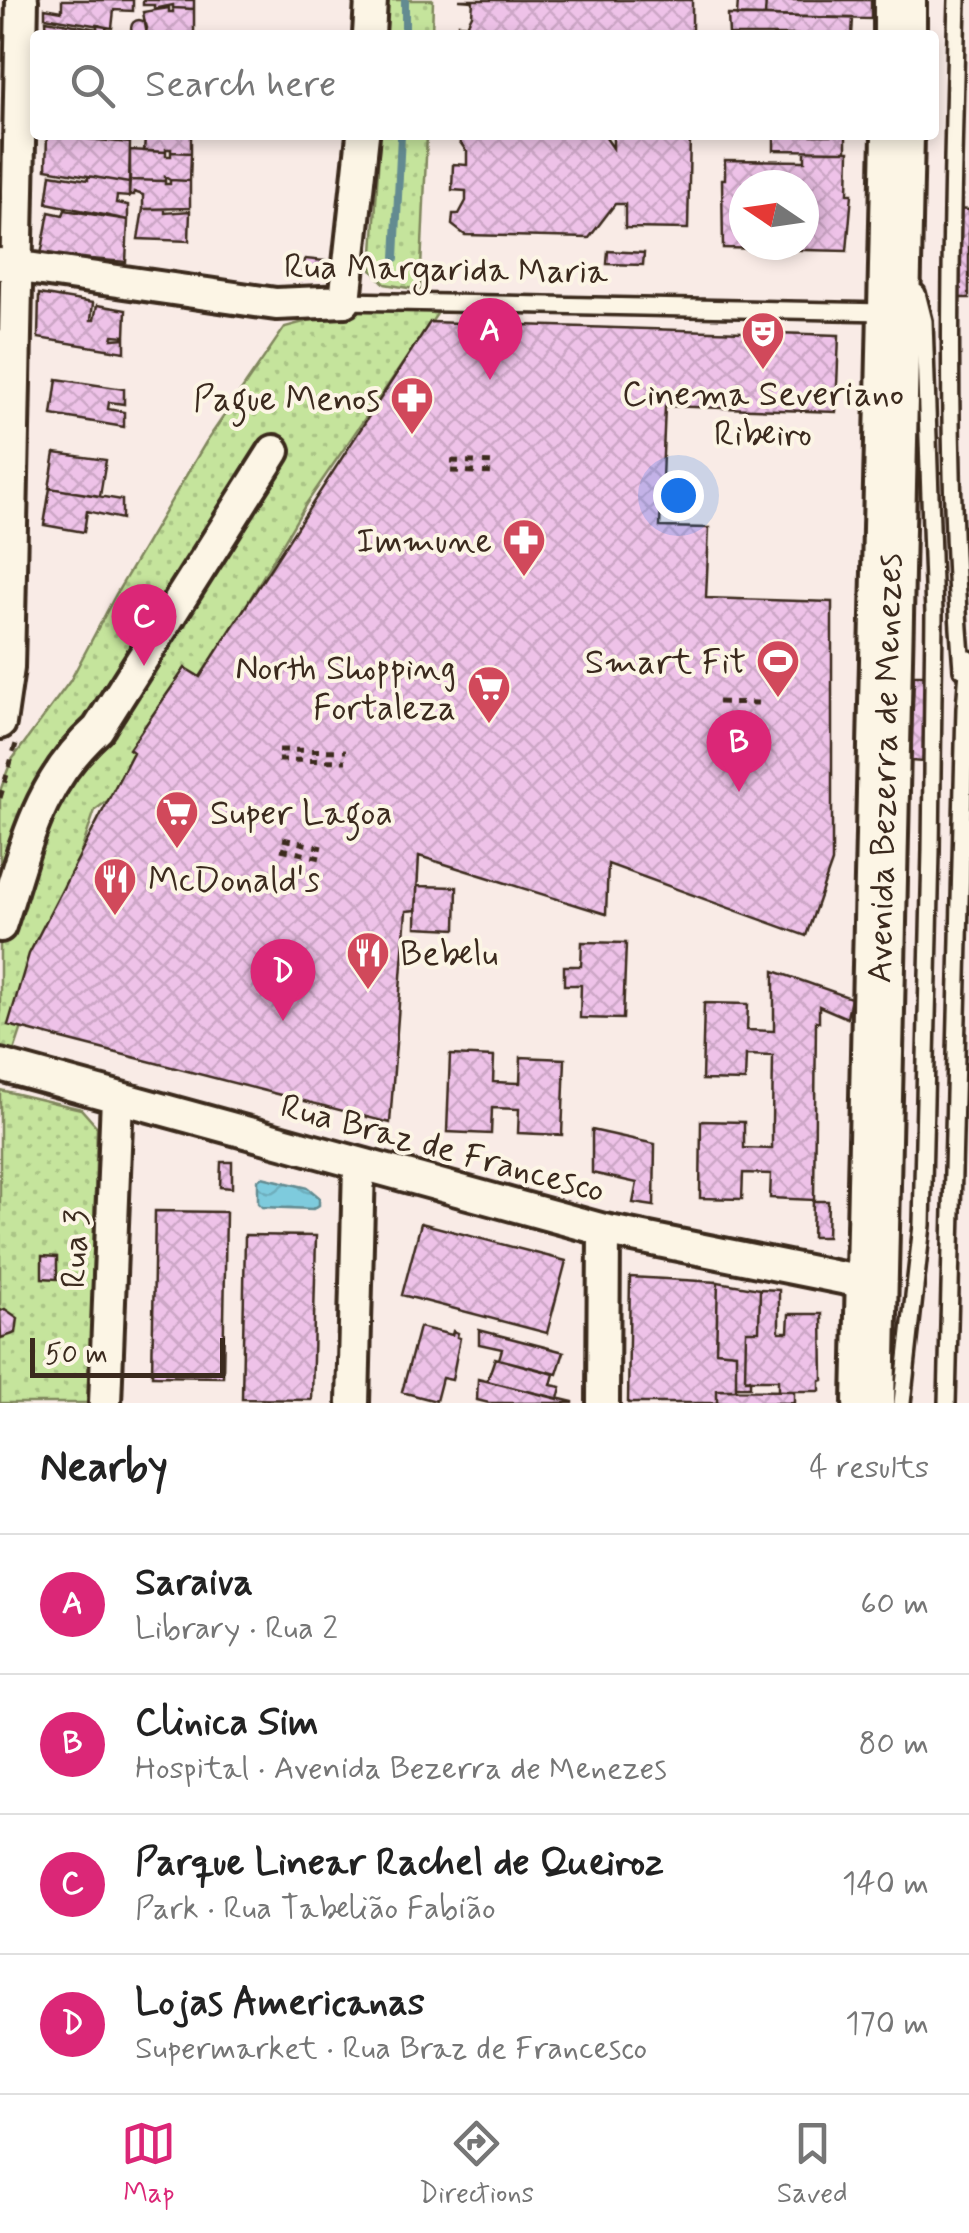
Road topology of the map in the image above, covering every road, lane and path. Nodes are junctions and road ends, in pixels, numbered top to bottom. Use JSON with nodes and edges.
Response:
{"nodes":[{"id":1,"x":22,"y":0,"type":"edge"},
{"id":2,"x":371,"y":0,"type":"edge"},
{"id":3,"x":900,"y":0,"type":"edge"},
{"id":4,"x":957,"y":0,"type":"edge"},
{"id":5,"x":369,"y":30,"type":"edge"},
{"id":6,"x":900,"y":30,"type":"edge"},
{"id":7,"x":362,"y":140,"type":"edge"},
{"id":8,"x":898,"y":140,"type":"edge"},
{"id":9,"x":8,"y":265,"type":"edge"},
{"id":10,"x":910,"y":293,"type":"junction"},
{"id":11,"x":345,"y":301,"type":"junction"},
{"id":12,"x":910,"y":421,"type":"dead end"},
{"id":13,"x":274,"y":451,"type":"dead end"},
{"id":14,"x":451,"y":461,"type":"dead end"},
{"id":15,"x":496,"y":463,"type":"dead end"},
{"id":16,"x":450,"y":471,"type":"dead end"},
{"id":17,"x":496,"y":473,"type":"dead end"},
{"id":18,"x":969,"y":659,"type":"edge"},
{"id":19,"x":718,"y":702,"type":"dead end"},
{"id":20,"x":758,"y":703,"type":"dead end"},
{"id":21,"x":965,"y":708,"type":"junction"},
{"id":22,"x":719,"y":721,"type":"dead end"},
{"id":23,"x":0,"y":723,"type":"edge"},
{"id":24,"x":760,"y":723,"type":"dead end"},
{"id":25,"x":279,"y":750,"type":"dead end"},
{"id":26,"x":346,"y":751,"type":"dead end"},
{"id":27,"x":278,"y":760,"type":"dead end"},
{"id":28,"x":346,"y":762,"type":"dead end"},
{"id":29,"x":283,"y":839,"type":"dead end"},
{"id":30,"x":280,"y":849,"type":"dead end"},
{"id":31,"x":327,"y":849,"type":"dead end"},
{"id":32,"x":325,"y":859,"type":"dead end"},
{"id":33,"x":0,"y":926,"type":"edge"},
{"id":34,"x":0,"y":1064,"type":"edge"},
{"id":35,"x":117,"y":1097,"type":"junction"},
{"id":36,"x":359,"y":1165,"type":"junction"},
{"id":37,"x":604,"y":1230,"type":"junction"},
{"id":38,"x":872,"y":1284,"type":"junction"},
{"id":39,"x":882,"y":1398,"type":"edge"},
{"id":40,"x":105,"y":1403,"type":"edge"},
{"id":41,"x":353,"y":1403,"type":"edge"},
{"id":42,"x":603,"y":1403,"type":"edge"},
{"id":43,"x":902,"y":1403,"type":"edge"},
{"id":44,"x":947,"y":1403,"type":"edge"}],
"edges":[{"from":1,"to":9,"type":"street"},
{"from":2,"to":5,"type":"street"},
{"from":3,"to":6,"type":"main road"},
{"from":4,"to":21,"type":"lane","name":"Avenida Bezerra de Menezes"},
{"from":7,"to":11,"type":"street"},
{"from":8,"to":10,"type":"main road","name":"Avenida Bezerra de Menezes"},
{"from":9,"to":11,"type":"street","name":"Rua Margarida Maria"},
{"from":9,"to":23,"type":"street"},
{"from":10,"to":11,"type":"lane","name":"Rua Margarida Maria"},
{"from":10,"to":12,"type":"lane","name":"Avenida Bezerra de Menezes"},
{"from":10,"to":38,"type":"main road","name":"Avenida Bezerra de Menezes"},
{"from":10,"to":43,"type":"lane","name":"Avenida Bezerra de Menezes"},
{"from":13,"to":33,"type":"street"},
{"from":14,"to":15,"type":"path"},
{"from":16,"to":17,"type":"path"},
{"from":18,"to":21,"type":"lane","name":"Avenida Bezerra de Menezes"},
{"from":19,"to":20,"type":"path"},
{"from":21,"to":44,"type":"lane","name":"Avenida Bezerra de Menezes"},
{"from":22,"to":24,"type":"path"},
{"from":25,"to":26,"type":"path"},
{"from":27,"to":28,"type":"path"},
{"from":29,"to":31,"type":"path"},
{"from":30,"to":32,"type":"path"},
{"from":34,"to":35,"type":"street","name":"Rua Braz de Francesco"},
{"from":35,"to":36,"type":"street","name":"Rua Braz de Francesco"},
{"from":35,"to":40,"type":"street","name":"Rua 3"},
{"from":36,"to":37,"type":"street","name":"Rua Braz de Francesco"},
{"from":36,"to":41,"type":"street"},
{"from":37,"to":38,"type":"street","name":"Rua Braz de Francesco"},
{"from":37,"to":42,"type":"street"},
{"from":38,"to":39,"type":"main road","name":"Avenida Bezerra de Menezes"}]}
